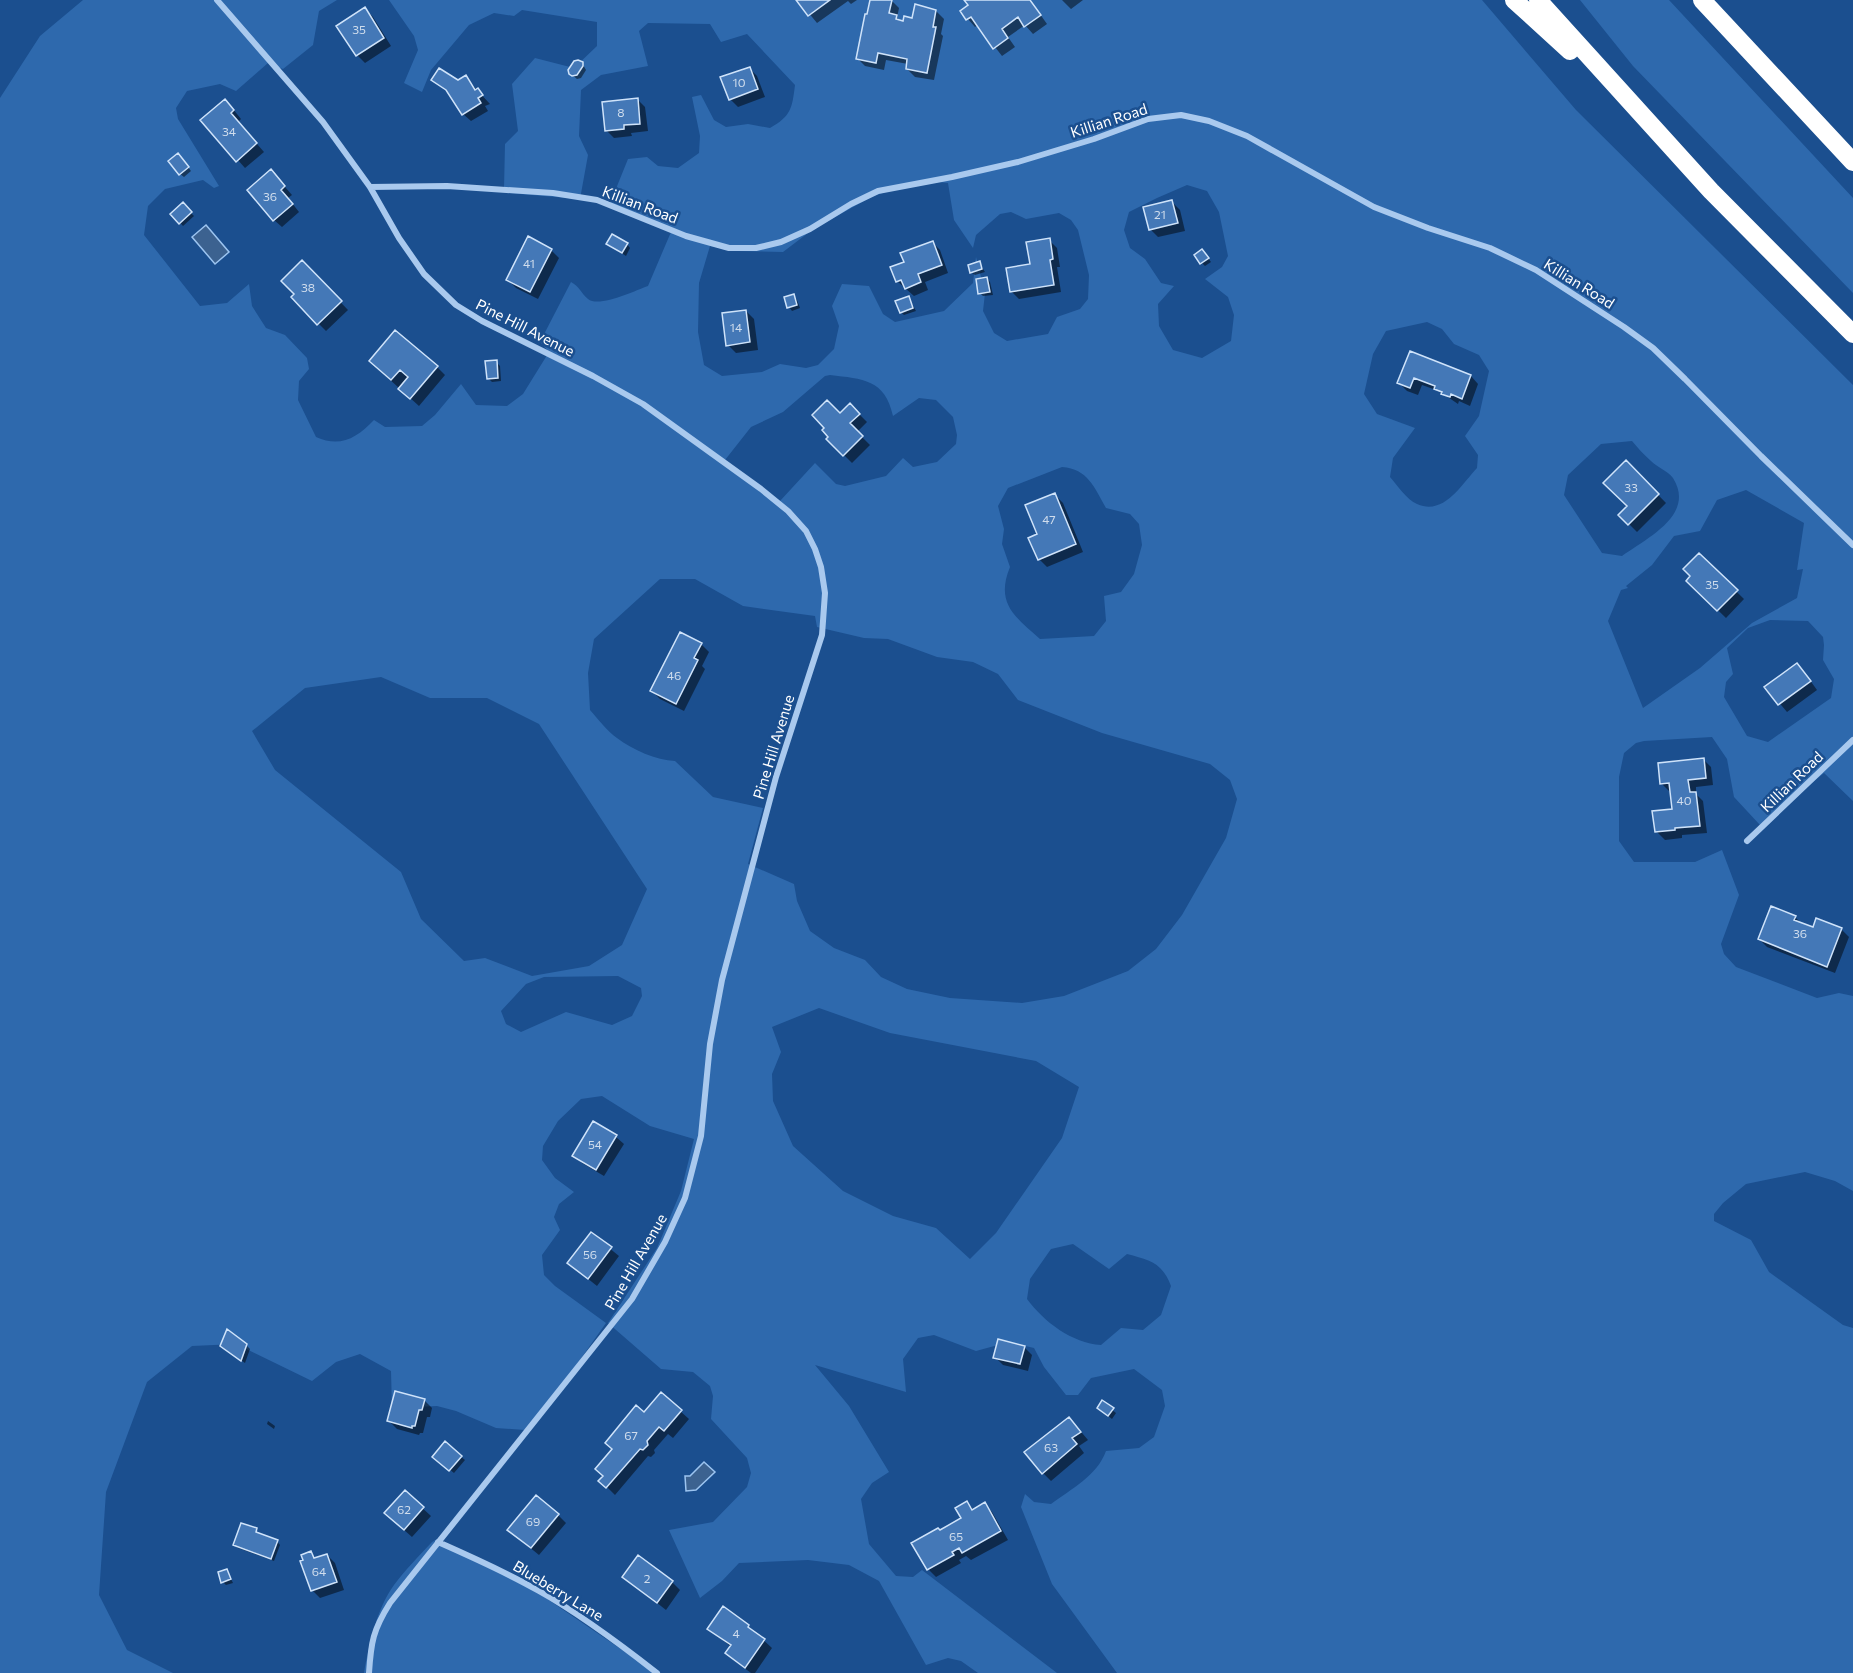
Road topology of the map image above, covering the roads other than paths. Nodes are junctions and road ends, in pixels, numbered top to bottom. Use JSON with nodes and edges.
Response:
{"nodes":[{"id":1,"x":217,"y":0,"type":"edge"},
{"id":2,"x":1514,"y":0,"type":"edge"},
{"id":3,"x":1538,"y":0,"type":"edge"},
{"id":4,"x":1702,"y":0,"type":"edge"},
{"id":5,"x":1618,"y":90,"type":"junction"},
{"id":6,"x":1853,"y":162,"type":"edge"},
{"id":7,"x":370,"y":188,"type":"junction"},
{"id":8,"x":1853,"y":334,"type":"edge"},
{"id":9,"x":1853,"y":545,"type":"edge"},
{"id":10,"x":1853,"y":740,"type":"edge"},
{"id":11,"x":1747,"y":841,"type":"dead end"},
{"id":12,"x":438,"y":1542,"type":"junction"},
{"id":13,"x":369,"y":1673,"type":"edge"},
{"id":14,"x":657,"y":1673,"type":"edge"}],
"edges":[{"from":1,"to":7,"type":"street","name":"Pine Hill Avenue"},
{"from":2,"to":5,"type":"highway"},
{"from":3,"to":5,"type":"highway"},
{"from":4,"to":6,"type":"highway"},
{"from":5,"to":8,"type":"highway"},
{"from":7,"to":9,"type":"street","name":"Killian Road"},
{"from":7,"to":12,"type":"street","name":"Pine Hill Avenue"},
{"from":10,"to":11,"type":"street","name":"Killian Road"},
{"from":12,"to":13,"type":"street","name":"Pine Hill Avenue"},
{"from":12,"to":14,"type":"street","name":"Blueberry Lane"}]}
